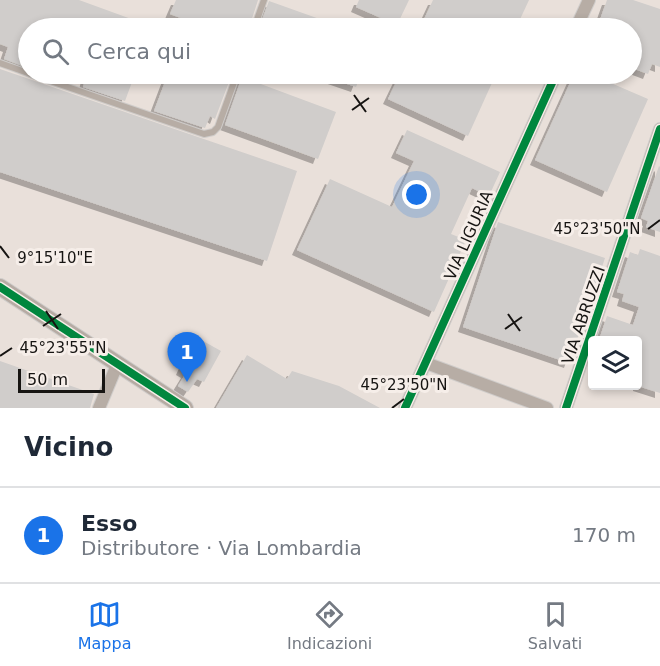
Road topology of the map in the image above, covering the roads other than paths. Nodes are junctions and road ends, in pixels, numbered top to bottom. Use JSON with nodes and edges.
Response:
{"nodes":[{"id":1,"x":264,"y":0,"type":"edge"},
{"id":2,"x":589,"y":0,"type":"edge"},
{"id":3,"x":258,"y":18,"type":"edge"},
{"id":4,"x":581,"y":18,"type":"edge"},
{"id":5,"x":0,"y":63,"type":"edge"},
{"id":6,"x":18,"y":69,"type":"edge"},
{"id":7,"x":61,"y":84,"type":"edge"},
{"id":8,"x":233,"y":84,"type":"edge"},
{"id":9,"x":552,"y":84,"type":"edge"},
{"id":10,"x":660,"y":129,"type":"edge"},
{"id":11,"x":0,"y":287,"type":"edge"},
{"id":12,"x":426,"y":363,"type":"junction"},
{"id":13,"x":117,"y":365,"type":"junction"},
{"id":14,"x":99,"y":408,"type":"edge"},
{"id":15,"x":185,"y":408,"type":"edge"},
{"id":16,"x":405,"y":408,"type":"edge"},
{"id":17,"x":547,"y":408,"type":"edge"},
{"id":18,"x":566,"y":408,"type":"edge"}],
"edges":[{"from":1,"to":3,"type":"lane"},
{"from":2,"to":4,"type":"street"},
{"from":5,"to":6,"type":"lane"},
{"from":7,"to":8,"type":"lane"},
{"from":9,"to":12,"type":"street","name":"VIA LIGURIA"},
{"from":10,"to":18,"type":"street","name":"VIA ABRUZZI"},
{"from":11,"to":13,"type":"street"},
{"from":12,"to":16,"type":"street","name":"VIA LIGURIA"},
{"from":12,"to":17,"type":"street"},
{"from":13,"to":14,"type":"street"},
{"from":13,"to":15,"type":"street"}]}
